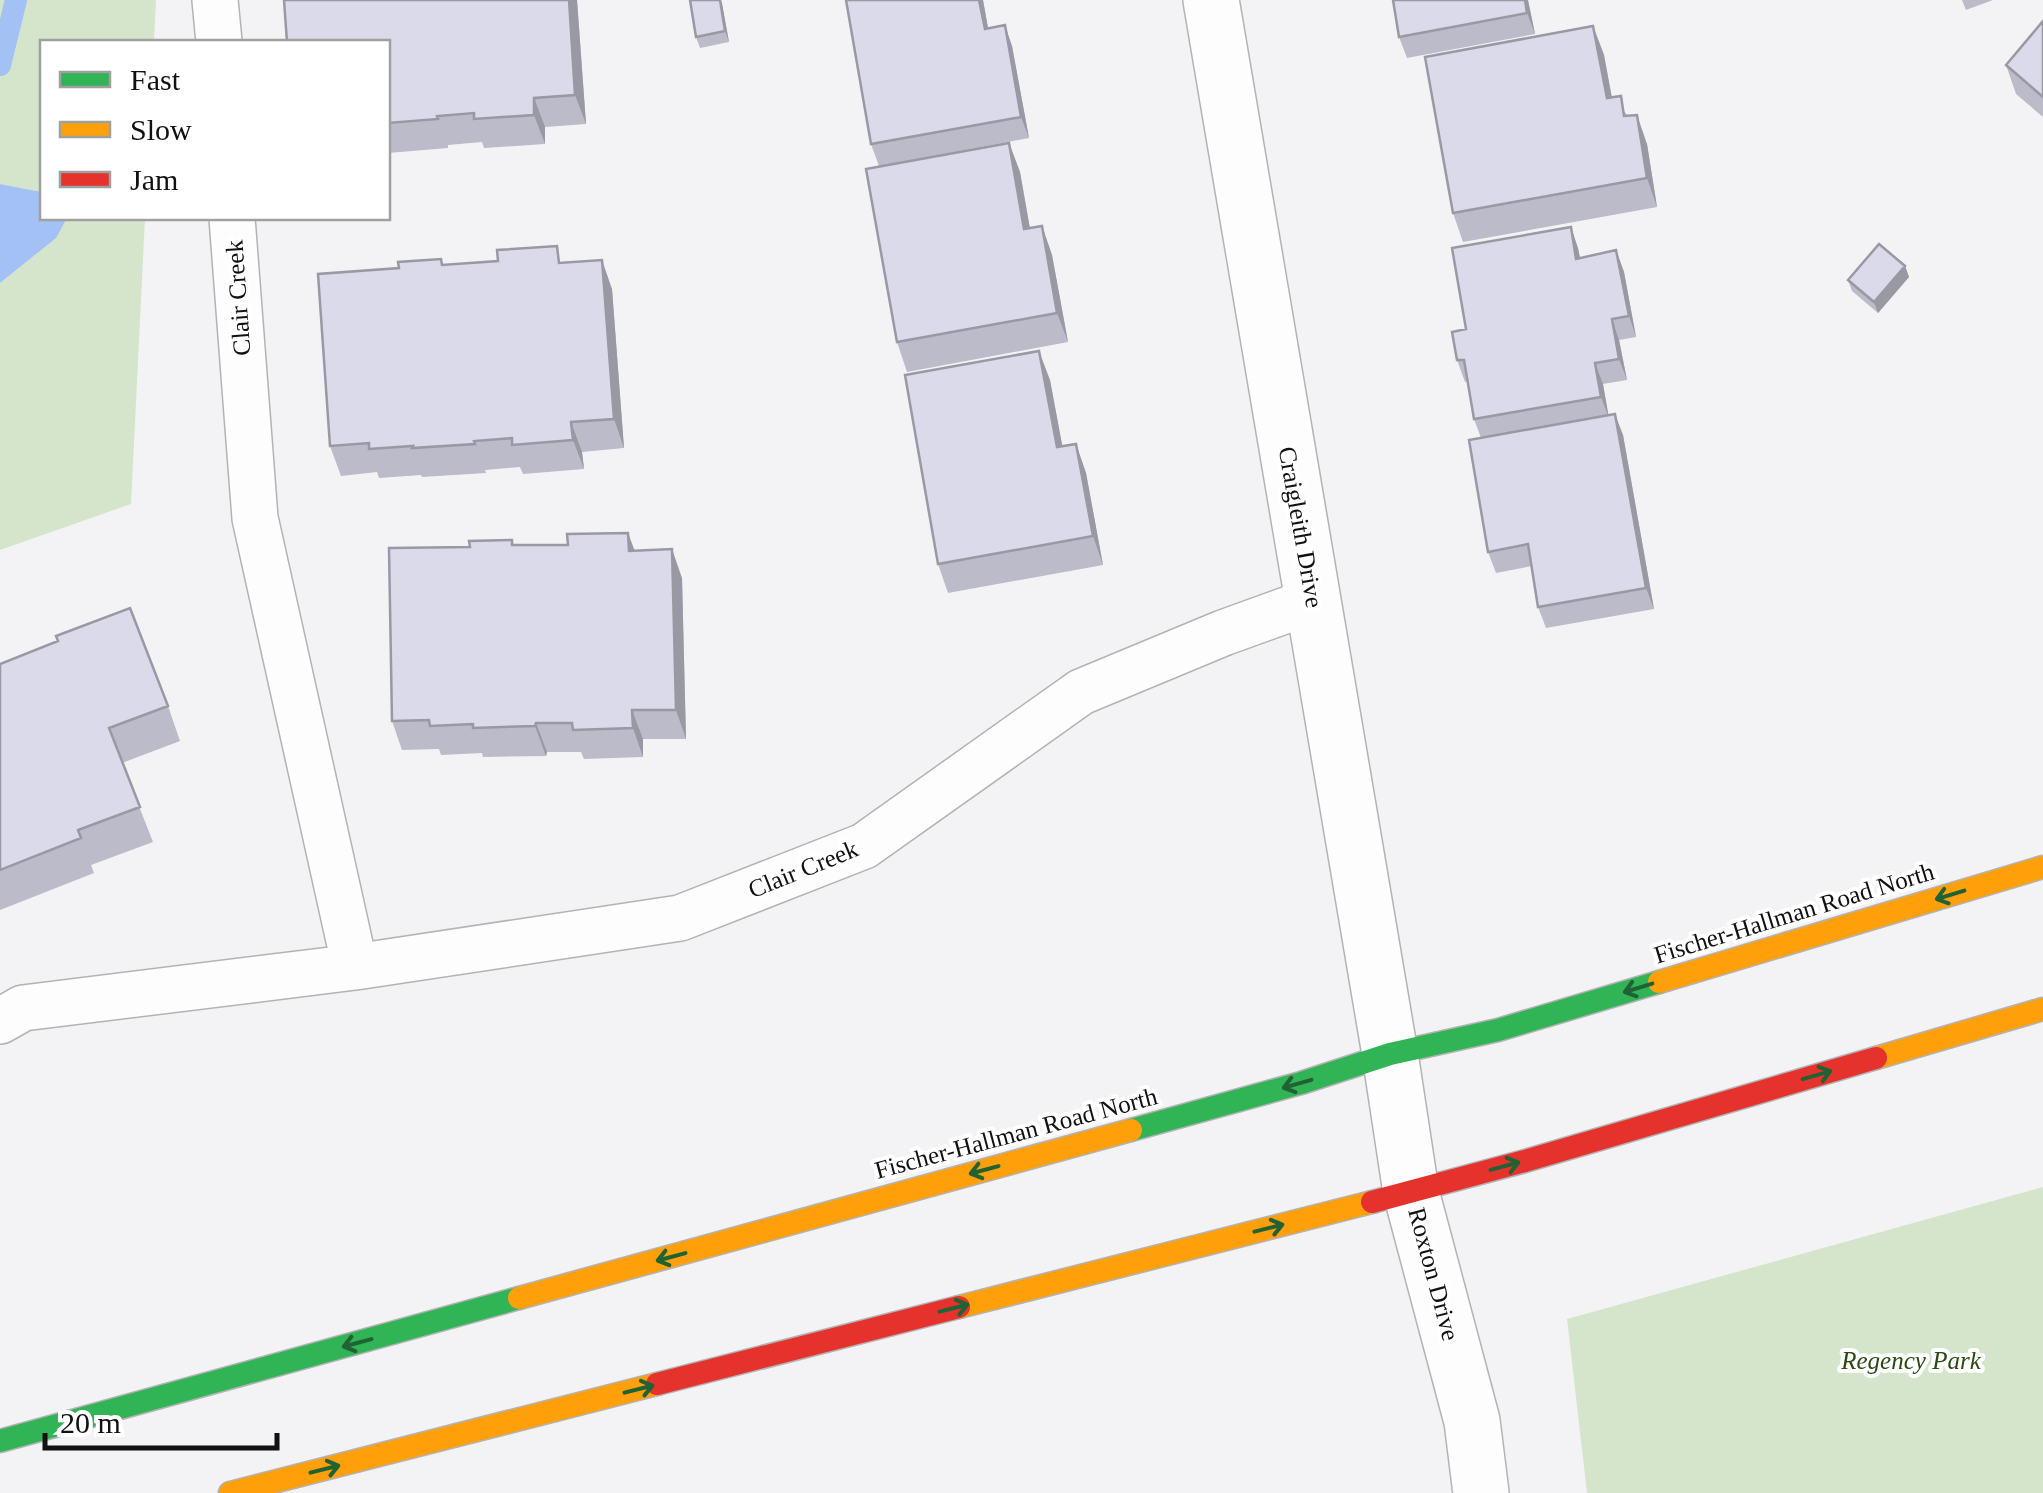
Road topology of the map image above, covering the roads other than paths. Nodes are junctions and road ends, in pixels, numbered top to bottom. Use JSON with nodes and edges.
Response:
{"nodes":[{"id":1,"x":216,"y":0,"type":"edge"},
{"id":2,"x":1211,"y":0,"type":"edge"},
{"id":3,"x":219,"y":40,"type":"edge"},
{"id":4,"x":232,"y":220,"type":"edge"},
{"id":5,"x":1314,"y":600,"type":"junction"},
{"id":6,"x":2043,"y":868,"type":"edge"},
{"id":7,"x":354,"y":967,"type":"junction"},
{"id":8,"x":2043,"y":1009,"type":"edge"},
{"id":9,"x":0,"y":1021,"type":"edge"},
{"id":10,"x":1390,"y":1054,"type":"junction"},
{"id":11,"x":1411,"y":1192,"type":"junction"},
{"id":12,"x":0,"y":1441,"type":"edge"},
{"id":13,"x":230,"y":1493,"type":"edge"},
{"id":14,"x":1481,"y":1493,"type":"edge"}],
"edges":[{"from":1,"to":3,"type":"lane"},
{"from":2,"to":5,"type":"street","name":"Craigleith Drive"},
{"from":4,"to":7,"type":"lane","name":"Clair Creek"},
{"from":5,"to":7,"type":"lane","name":"Clair Creek"},
{"from":5,"to":10,"type":"street","name":"Craigleith Drive"},
{"from":6,"to":10,"type":"main road","name":"Fischer-Hallman Road North","one_way":true},
{"from":7,"to":9,"type":"lane","name":"Clair Creek"},
{"from":11,"to":8,"type":"main road","one_way":true},
{"from":10,"to":11,"type":"street","name":"Roxton Drive"},
{"from":10,"to":12,"type":"main road","name":"Fischer-Hallman Road North","one_way":true},
{"from":13,"to":11,"type":"main road","one_way":true},
{"from":11,"to":14,"type":"street","name":"Roxton Drive"}]}
